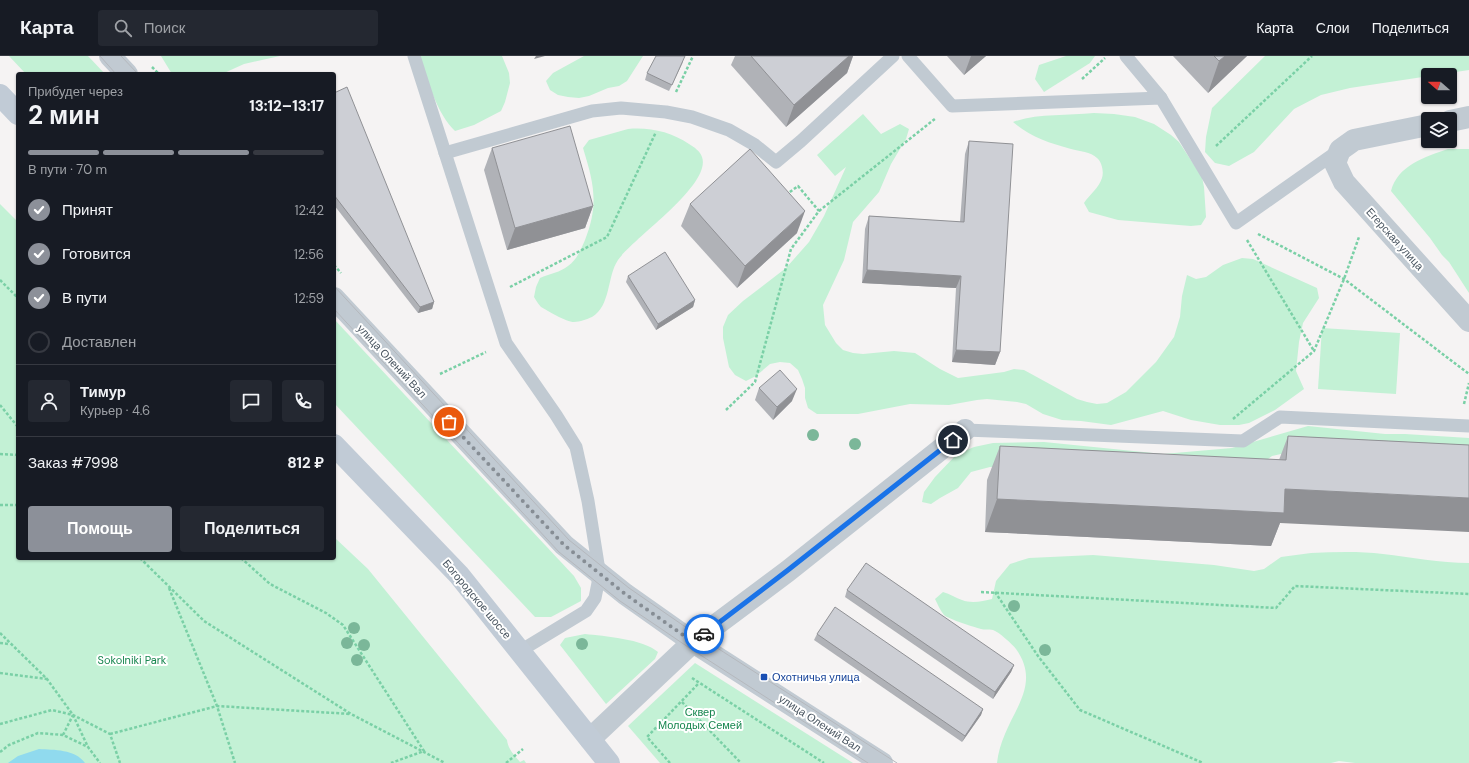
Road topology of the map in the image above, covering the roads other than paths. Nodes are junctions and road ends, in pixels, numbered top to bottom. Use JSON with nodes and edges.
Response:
{"nodes":[{"id":1,"x":110,"y":56,"type":"edge"},
{"id":2,"x":414,"y":56,"type":"edge"},
{"id":3,"x":893,"y":56,"type":"edge"},
{"id":4,"x":908,"y":56,"type":"edge"},
{"id":5,"x":1126,"y":56,"type":"edge"},
{"id":6,"x":125,"y":72,"type":"edge"},
{"id":7,"x":0,"y":95,"type":"edge"},
{"id":8,"x":1161,"y":98,"type":"junction"},
{"id":9,"x":16,"y":112,"type":"edge"},
{"id":10,"x":1469,"y":117,"type":"edge"},
{"id":11,"x":1457,"y":120,"type":"edge"},
{"id":12,"x":1421,"y":126,"type":"edge"},
{"id":13,"x":1340,"y":150,"type":"junction"},
{"id":14,"x":445,"y":153,"type":"junction"},
{"id":15,"x":336,"y":300,"type":"edge"},
{"id":16,"x":1469,"y":322,"type":"edge"},
{"id":17,"x":1469,"y":426,"type":"edge"},
{"id":18,"x":965,"y":430,"type":"joint"},
{"id":19,"x":336,"y":447,"type":"edge"},
{"id":20,"x":598,"y":573,"type":"junction"},
{"id":21,"x":693,"y":642,"type":"junction"},
{"id":22,"x":520,"y":651,"type":"junction"},
{"id":23,"x":590,"y":738,"type":"junction"},
{"id":24,"x":609,"y":763,"type":"edge"},
{"id":25,"x":882,"y":763,"type":"edge"}],
"edges":[{"from":1,"to":6,"type":"street"},
{"from":2,"to":14,"type":"lane"},
{"from":3,"to":14,"type":"lane"},
{"from":4,"to":8,"type":"lane"},
{"from":5,"to":8,"type":"lane"},
{"from":7,"to":9,"type":"main road"},
{"from":8,"to":13,"type":"lane"},
{"from":10,"to":11,"type":"street"},
{"from":12,"to":13,"type":"street"},
{"from":13,"to":16,"type":"street","name":"Егерская улица"},
{"from":14,"to":20,"type":"lane"},
{"from":15,"to":20,"type":"street","name":"улица Олений Вал"},
{"from":17,"to":18,"type":"lane"},
{"from":18,"to":21,"type":"street"},
{"from":19,"to":22,"type":"main road","name":"Богородское шоссе"},
{"from":20,"to":21,"type":"street","name":"улица Олений Вал"},
{"from":20,"to":22,"type":"lane"},
{"from":21,"to":23,"type":"street"},
{"from":21,"to":25,"type":"street","name":"улица Олений Вал"},
{"from":22,"to":23,"type":"main road","name":"Богородское шоссе"},
{"from":23,"to":24,"type":"main road","name":"Богородское шоссе"}]}
